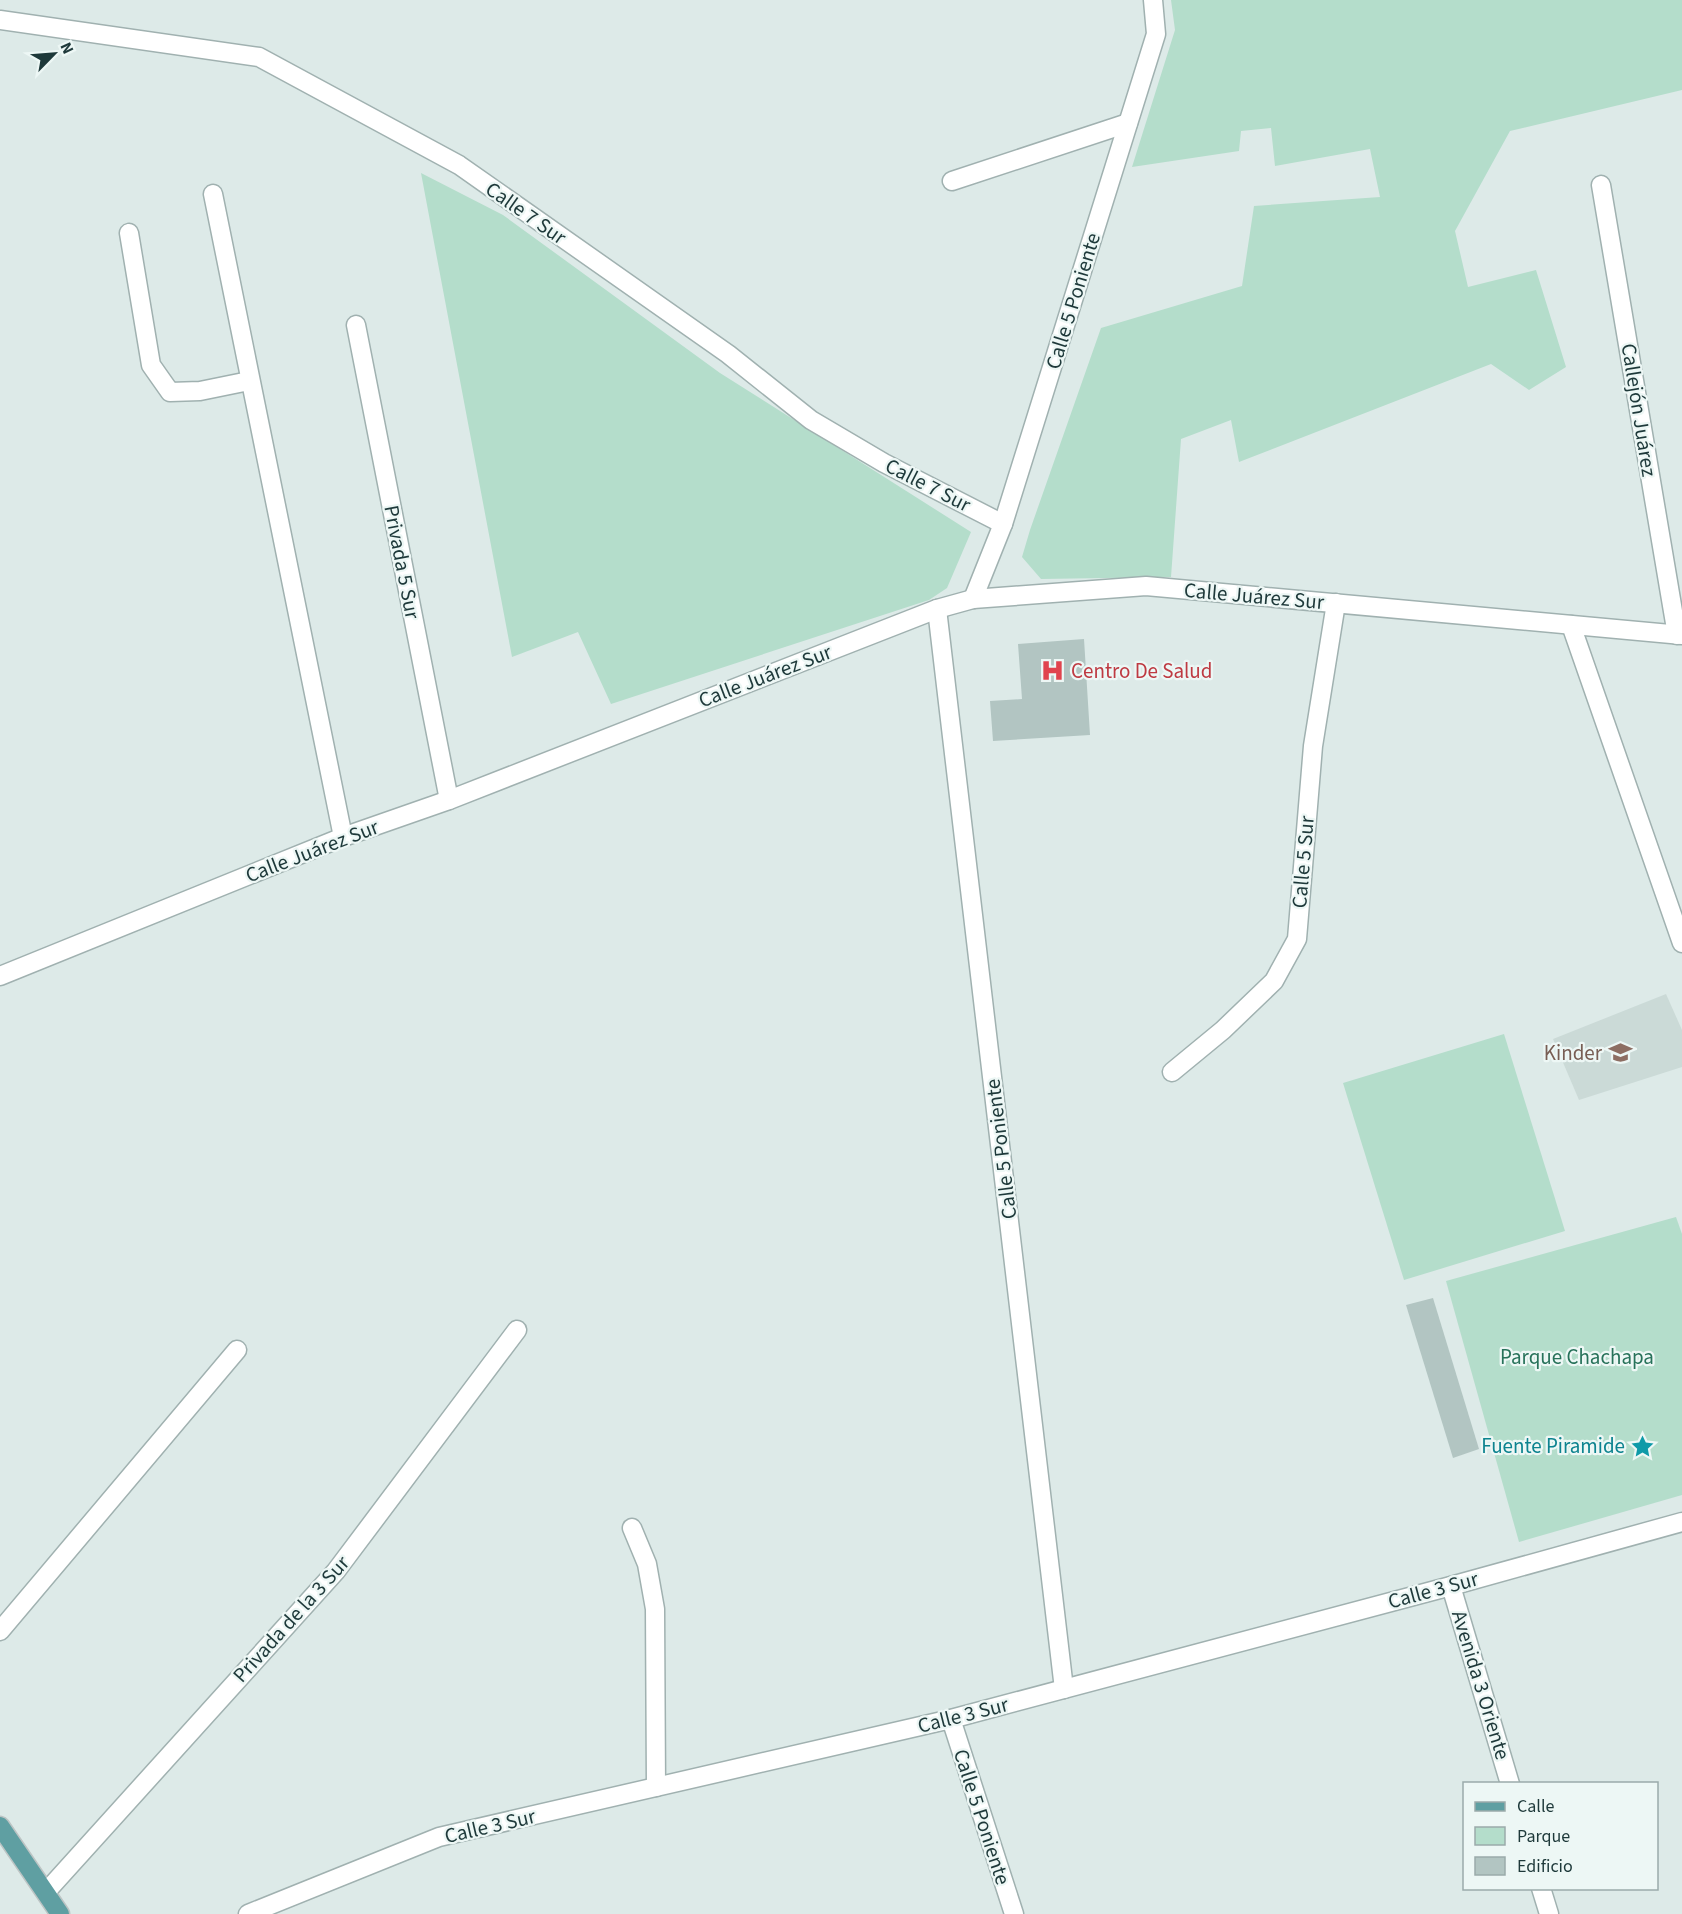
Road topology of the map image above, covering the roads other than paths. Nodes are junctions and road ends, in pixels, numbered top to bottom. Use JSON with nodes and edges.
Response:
{"nodes":[{"id":1,"x":1153,"y":0,"type":"edge"},
{"id":2,"x":0,"y":20,"type":"edge"},
{"id":3,"x":1128,"y":123,"type":"junction"},
{"id":4,"x":952,"y":181,"type":"dead end"},
{"id":5,"x":1601,"y":185,"type":"dead end"},
{"id":6,"x":213,"y":194,"type":"dead end"},
{"id":7,"x":129,"y":233,"type":"dead end"},
{"id":8,"x":356,"y":325,"type":"dead end"},
{"id":9,"x":249,"y":381,"type":"junction"},
{"id":10,"x":1003,"y":524,"type":"junction"},
{"id":11,"x":973,"y":599,"type":"junction"},
{"id":12,"x":1336,"y":603,"type":"junction"},
{"id":13,"x":937,"y":609,"type":"junction"},
{"id":14,"x":1571,"y":625,"type":"junction"},
{"id":15,"x":1679,"y":635,"type":"edge"},
{"id":16,"x":449,"y":800,"type":"junction"},
{"id":17,"x":343,"y":837,"type":"junction"},
{"id":18,"x":1682,"y":943,"type":"edge"},
{"id":19,"x":0,"y":976,"type":"edge"},
{"id":20,"x":1172,"y":1072,"type":"dead end"},
{"id":21,"x":517,"y":1330,"type":"dead end"},
{"id":22,"x":237,"y":1350,"type":"dead end"},
{"id":23,"x":1682,"y":1522,"type":"edge"},
{"id":24,"x":632,"y":1528,"type":"dead end"},
{"id":25,"x":1451,"y":1586,"type":"junction"},
{"id":26,"x":0,"y":1631,"type":"edge"},
{"id":27,"x":1064,"y":1689,"type":"junction"},
{"id":28,"x":951,"y":1719,"type":"junction"},
{"id":29,"x":1509,"y":1782,"type":"edge"},
{"id":30,"x":657,"y":1787,"type":"junction"},
{"id":31,"x":0,"y":1826,"type":"edge"},
{"id":32,"x":1543,"y":1890,"type":"edge"},
{"id":33,"x":46,"y":1892,"type":"junction"},
{"id":34,"x":60,"y":1914,"type":"edge"},
{"id":35,"x":248,"y":1914,"type":"edge"},
{"id":36,"x":1014,"y":1914,"type":"edge"},
{"id":37,"x":1549,"y":1914,"type":"edge"}],
"edges":[{"from":1,"to":3,"type":"street","name":"Calle 5 Poniente"},
{"from":2,"to":10,"type":"street","name":"Calle 7 Sur"},
{"from":3,"to":4,"type":"street"},
{"from":3,"to":10,"type":"street","name":"Calle 5 Poniente"},
{"from":5,"to":15,"type":"street","name":"Callejón Juárez"},
{"from":6,"to":9,"type":"street"},
{"from":7,"to":9,"type":"street"},
{"from":8,"to":16,"type":"street","name":"Privada 5 Sur"},
{"from":9,"to":17,"type":"street"},
{"from":10,"to":11,"type":"street","name":"Calle 5 Poniente"},
{"from":11,"to":12,"type":"street","name":"Calle Juárez Sur"},
{"from":11,"to":13,"type":"street","name":"Calle Juárez Sur"},
{"from":12,"to":14,"type":"street","name":"Calle Juárez Sur"},
{"from":12,"to":20,"type":"street","name":"Calle 5 Sur"},
{"from":13,"to":16,"type":"street","name":"Calle Juárez Sur"},
{"from":13,"to":27,"type":"street","name":"Calle 5 Poniente"},
{"from":14,"to":15,"type":"street","name":"Calle Juárez Sur"},
{"from":14,"to":18,"type":"street"},
{"from":16,"to":17,"type":"street","name":"Calle Juárez Sur"},
{"from":17,"to":19,"type":"street","name":"Calle Juárez Sur"},
{"from":21,"to":33,"type":"street","name":"Privada de la 3 Sur"},
{"from":22,"to":26,"type":"street"},
{"from":23,"to":25,"type":"street","name":"Calle 3 Sur"},
{"from":24,"to":30,"type":"street"},
{"from":25,"to":27,"type":"street","name":"Calle 3 Sur"},
{"from":25,"to":29,"type":"street","name":"Avenida 3 Oriente"},
{"from":27,"to":28,"type":"street","name":"Calle 3 Sur"},
{"from":28,"to":30,"type":"street","name":"Calle 3 Sur"},
{"from":28,"to":36,"type":"street","name":"Calle 5 Poniente"},
{"from":30,"to":35,"type":"street","name":"Calle 3 Sur"},
{"from":31,"to":33,"type":"main road"},
{"from":32,"to":37,"type":"street"},
{"from":33,"to":34,"type":"main road"}]}
